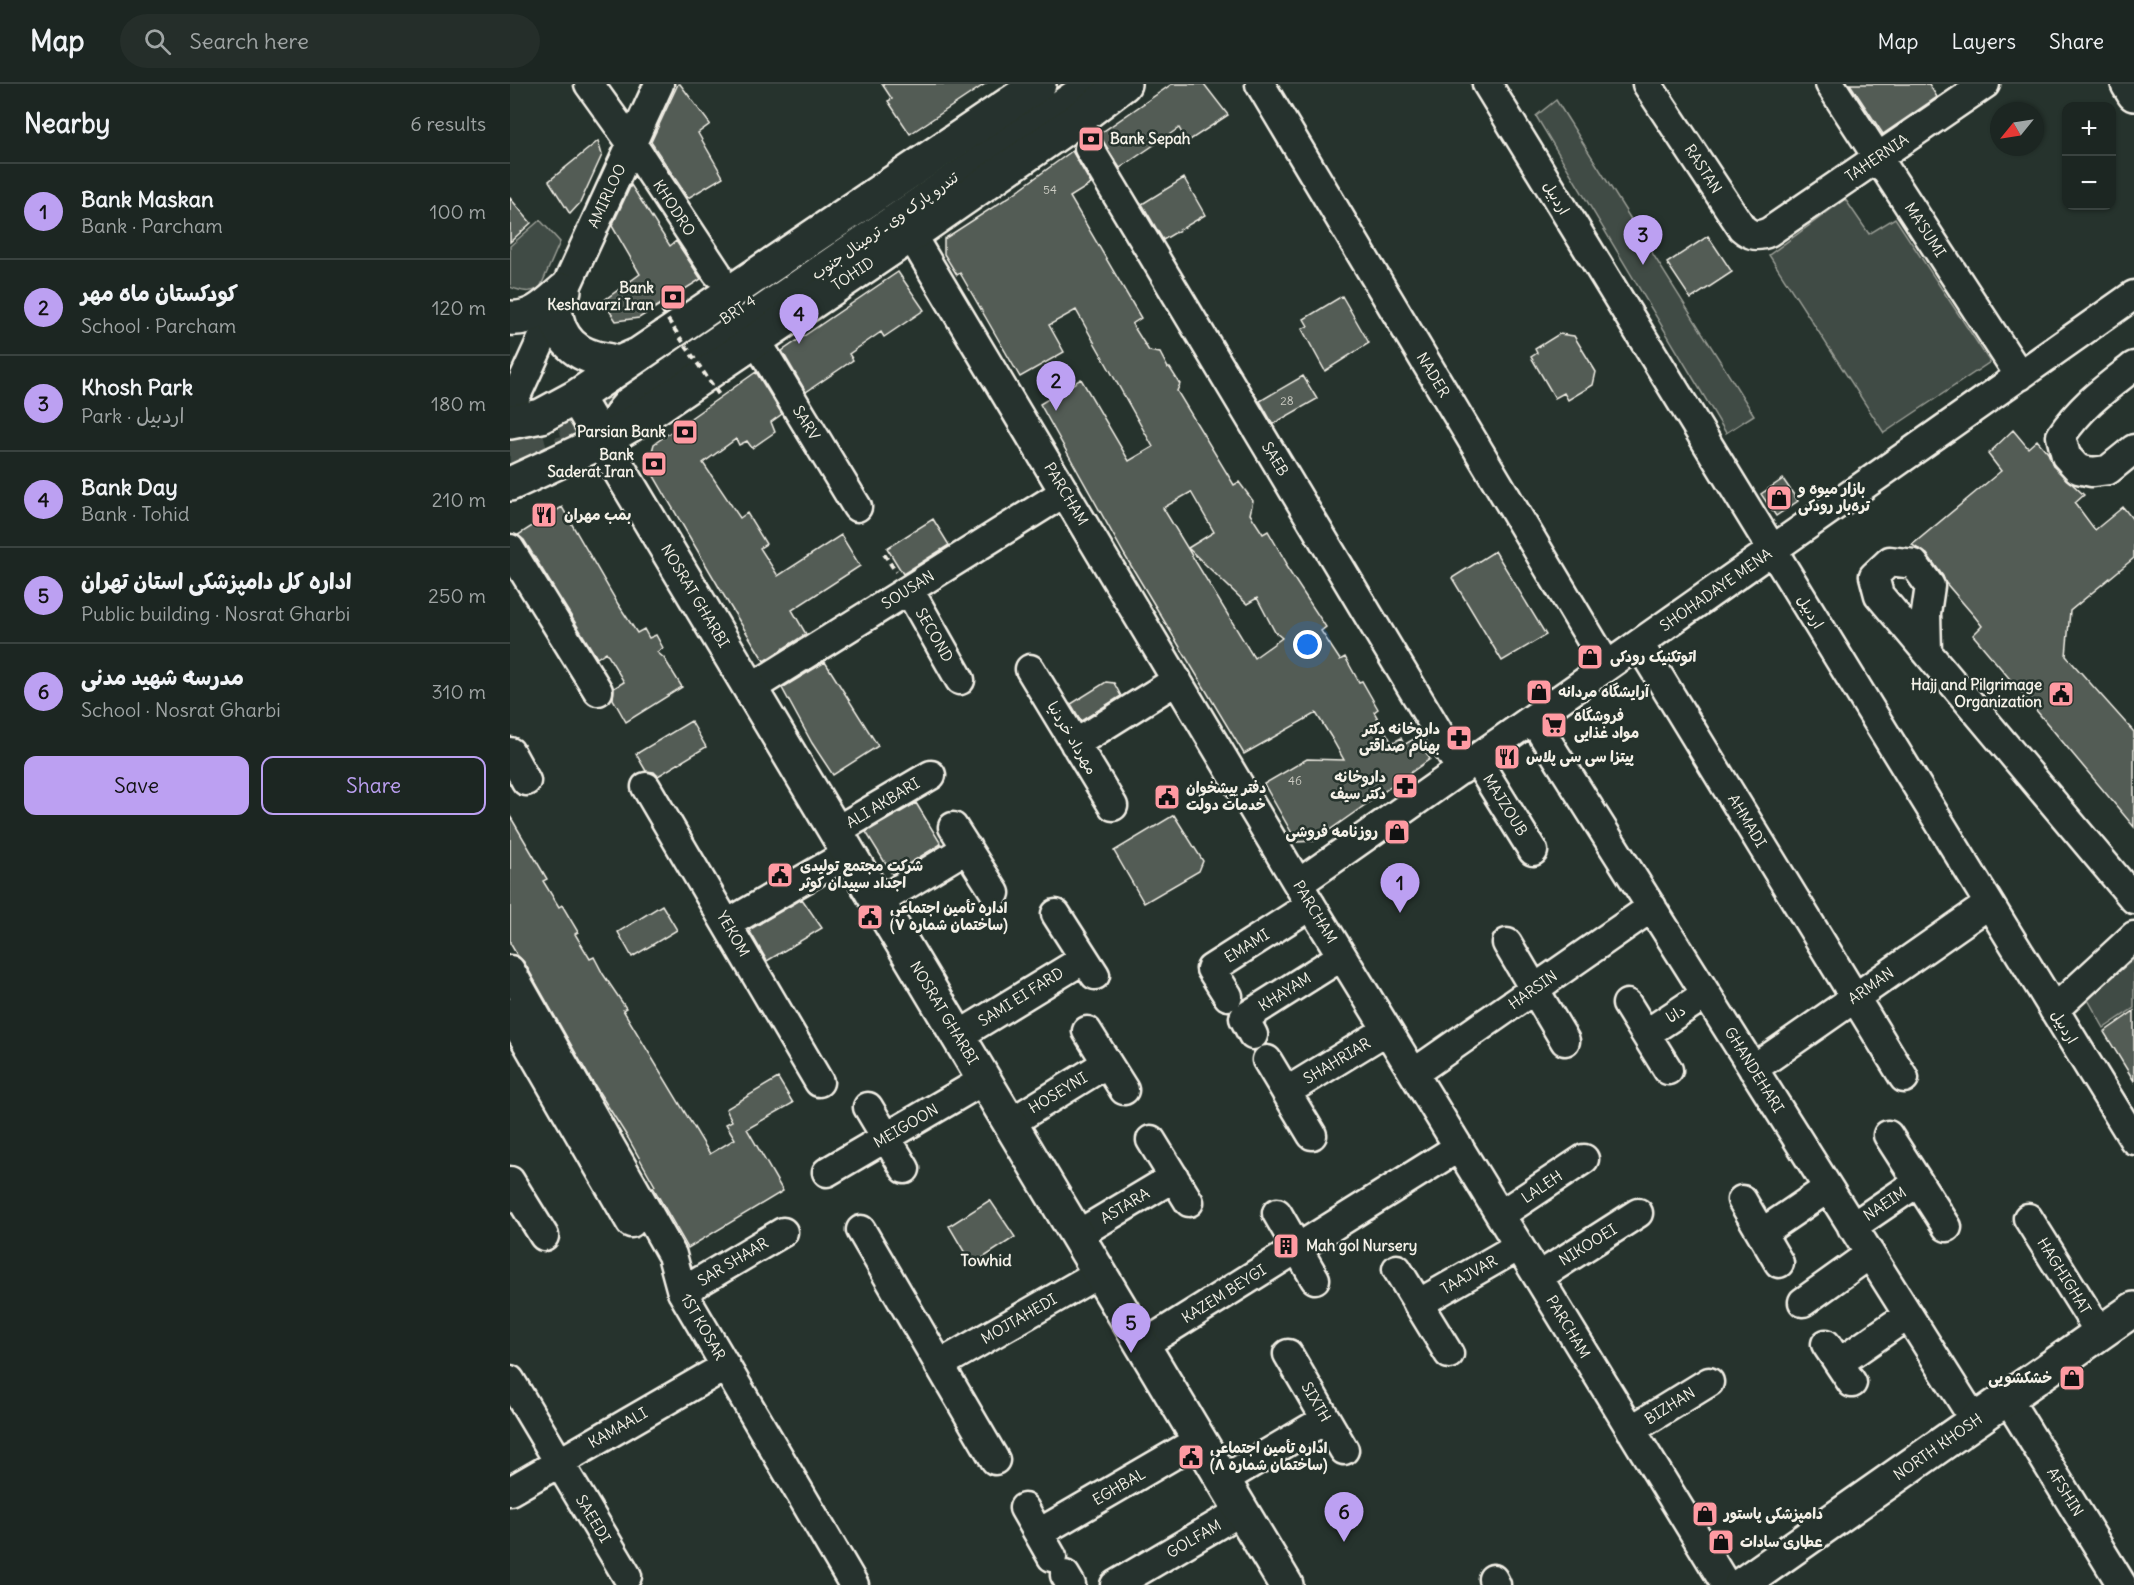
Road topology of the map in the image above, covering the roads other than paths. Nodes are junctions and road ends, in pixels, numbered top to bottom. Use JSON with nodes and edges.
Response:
{"nodes":[{"id":1,"x":589,"y":84,"type":"edge"},
{"id":2,"x":659,"y":84,"type":"edge"},
{"id":3,"x":1002,"y":84,"type":"edge"},
{"id":4,"x":1039,"y":84,"type":"edge"},
{"id":5,"x":1071,"y":84,"type":"edge"},
{"id":6,"x":1090,"y":84,"type":"edge"},
{"id":7,"x":1124,"y":84,"type":"edge"},
{"id":8,"x":1260,"y":84,"type":"edge"},
{"id":9,"x":1487,"y":84,"type":"edge"},
{"id":10,"x":1647,"y":84,"type":"edge"},
{"id":11,"x":1830,"y":84,"type":"edge"},
{"id":12,"x":2128,"y":84,"type":"edge"},
{"id":13,"x":1978,"y":86,"type":"edge"},
{"id":14,"x":2134,"y":94,"type":"edge"},
{"id":15,"x":986,"y":120,"type":"junction"},
{"id":16,"x":632,"y":144,"type":"junction"},
{"id":17,"x":1089,"y":148,"type":"dead end"},
{"id":18,"x":1878,"y":157,"type":"junction"},
{"id":19,"x":1769,"y":232,"type":"joint"},
{"id":20,"x":912,"y":234,"type":"junction"},
{"id":21,"x":717,"y":273,"type":"dead end"},
{"id":22,"x":2134,"y":295,"type":"edge"},
{"id":23,"x":560,"y":299,"type":"junction"},
{"id":24,"x":510,"y":318,"type":"edge"},
{"id":25,"x":756,"y":340,"type":"junction"},
{"id":26,"x":639,"y":354,"type":"junction"},
{"id":27,"x":2134,"y":366,"type":"edge"},
{"id":28,"x":2020,"y":376,"type":"junction"},
{"id":29,"x":576,"y":397,"type":"junction"},
{"id":30,"x":510,"y":409,"type":"edge"},
{"id":31,"x":510,"y":422,"type":"edge"},
{"id":32,"x":603,"y":441,"type":"junction"},
{"id":33,"x":2134,"y":449,"type":"edge"},
{"id":34,"x":510,"y":484,"type":"edge"},
{"id":35,"x":1065,"y":492,"type":"junction"},
{"id":36,"x":857,"y":507,"type":"dead end"},
{"id":37,"x":510,"y":549,"type":"edge"},
{"id":38,"x":1772,"y":550,"type":"junction"},
{"id":39,"x":909,"y":590,"type":"junction"},
{"id":40,"x":1639,"y":644,"type":"junction"},
{"id":41,"x":1927,"y":652,"type":"dead end"},
{"id":42,"x":1607,"y":666,"type":"junction"},
{"id":43,"x":1030,"y":669,"type":"dead end"},
{"id":44,"x":960,"y":680,"type":"dead end"},
{"id":45,"x":1177,"y":680,"type":"junction"},
{"id":46,"x":750,"y":688,"type":"junction"},
{"id":47,"x":598,"y":691,"type":"dead end"},
{"id":48,"x":1533,"y":719,"type":"junction"},
{"id":49,"x":1075,"y":744,"type":"junction"},
{"id":50,"x":510,"y":752,"type":"edge"},
{"id":51,"x":1468,"y":764,"type":"junction"},
{"id":52,"x":931,"y":775,"type":"dead end"},
{"id":53,"x":526,"y":781,"type":"dead end"},
{"id":54,"x":646,"y":787,"type":"dead end"},
{"id":55,"x":1113,"y":806,"type":"dead end"},
{"id":56,"x":842,"y":842,"type":"junction"},
{"id":57,"x":1533,"y":851,"type":"dead end"},
{"id":58,"x":995,"y":893,"type":"dead end"},
{"id":59,"x":1305,"y":895,"type":"junction"},
{"id":60,"x":2134,"y":900,"type":"edge"},
{"id":61,"x":878,"y":902,"type":"junction"},
{"id":62,"x":1989,"y":904,"type":"junction"},
{"id":63,"x":1652,"y":907,"type":"junction"},
{"id":64,"x":1056,"y":914,"type":"dead end"},
{"id":65,"x":727,"y":924,"type":"junction"},
{"id":66,"x":2134,"y":936,"type":"edge"},
{"id":67,"x":1506,"y":943,"type":"dead end"},
{"id":68,"x":1342,"y":956,"type":"junction"},
{"id":69,"x":510,"y":970,"type":"edge"},
{"id":70,"x":1534,"y":989,"type":"junction"},
{"id":71,"x":1706,"y":994,"type":"junction"},
{"id":72,"x":1228,"y":996,"type":"dead end"},
{"id":73,"x":1855,"y":998,"type":"junction"},
{"id":74,"x":1627,"y":1004,"type":"dead end"},
{"id":75,"x":2054,"y":1010,"type":"junction"},
{"id":76,"x":510,"y":1013,"type":"edge"},
{"id":77,"x":1388,"y":1030,"type":"junction"},
{"id":78,"x":1087,"y":1031,"type":"dead end"},
{"id":79,"x":1646,"y":1034,"type":"junction"},
{"id":80,"x":1253,"y":1035,"type":"dead end"},
{"id":81,"x":958,"y":1036,"type":"junction"},
{"id":82,"x":1565,"y":1041,"type":"dead end"},
{"id":83,"x":1267,"y":1060,"type":"dead end"},
{"id":84,"x":1107,"y":1063,"type":"junction"},
{"id":85,"x":1753,"y":1069,"type":"junction"},
{"id":86,"x":1668,"y":1070,"type":"dead end"},
{"id":87,"x":1414,"y":1073,"type":"junction"},
{"id":88,"x":1904,"y":1078,"type":"dead end"},
{"id":89,"x":984,"y":1080,"type":"junction"},
{"id":90,"x":819,"y":1082,"type":"dead end"},
{"id":91,"x":1124,"y":1090,"type":"dead end"},
{"id":92,"x":1286,"y":1092,"type":"junction"},
{"id":93,"x":868,"y":1107,"type":"dead end"},
{"id":94,"x":1010,"y":1123,"type":"junction"},
{"id":95,"x":1312,"y":1135,"type":"dead end"},
{"id":96,"x":1888,"y":1135,"type":"dead end"},
{"id":97,"x":886,"y":1138,"type":"junction"},
{"id":98,"x":1151,"y":1140,"type":"dead end"},
{"id":99,"x":2134,"y":1140,"type":"edge"},
{"id":100,"x":1459,"y":1147,"type":"junction"},
{"id":101,"x":1584,"y":1159,"type":"dead end"},
{"id":102,"x":904,"y":1169,"type":"dead end"},
{"id":103,"x":827,"y":1172,"type":"dead end"},
{"id":104,"x":1174,"y":1177,"type":"junction"},
{"id":105,"x":510,"y":1180,"type":"edge"},
{"id":106,"x":1918,"y":1182,"type":"junction"},
{"id":107,"x":1828,"y":1188,"type":"junction"},
{"id":108,"x":1742,"y":1200,"type":"dead end"},
{"id":109,"x":1189,"y":1202,"type":"dead end"},
{"id":110,"x":1637,"y":1212,"type":"dead end"},
{"id":111,"x":1277,"y":1213,"type":"dead end"},
{"id":112,"x":1500,"y":1215,"type":"junction"},
{"id":113,"x":2028,"y":1218,"type":"dead end"},
{"id":114,"x":1852,"y":1227,"type":"junction"},
{"id":115,"x":1947,"y":1227,"type":"dead end"},
{"id":116,"x":861,"y":1230,"type":"dead end"},
{"id":117,"x":783,"y":1232,"type":"dead end"},
{"id":118,"x":1762,"y":1233,"type":"junction"},
{"id":119,"x":1077,"y":1235,"type":"junction"},
{"id":120,"x":544,"y":1236,"type":"dead end"},
{"id":121,"x":1519,"y":1246,"type":"junction"},
{"id":122,"x":1297,"y":1248,"type":"junction"},
{"id":123,"x":1870,"y":1254,"type":"junction"},
{"id":124,"x":1779,"y":1263,"type":"dead end"},
{"id":125,"x":1397,"y":1269,"type":"dead end"},
{"id":126,"x":1099,"y":1273,"type":"junction"},
{"id":127,"x":1538,"y":1277,"type":"junction"},
{"id":128,"x":1315,"y":1279,"type":"dead end"},
{"id":129,"x":682,"y":1292,"type":"junction"},
{"id":130,"x":1803,"y":1302,"type":"dead end"},
{"id":131,"x":1418,"y":1304,"type":"junction"},
{"id":132,"x":2134,"y":1309,"type":"edge"},
{"id":133,"x":1908,"y":1315,"type":"junction"},
{"id":134,"x":2100,"y":1333,"type":"junction"},
{"id":135,"x":1143,"y":1346,"type":"junction"},
{"id":136,"x":1288,"y":1354,"type":"dead end"},
{"id":137,"x":1449,"y":1354,"type":"dead end"},
{"id":138,"x":1839,"y":1363,"type":"dead end"},
{"id":139,"x":939,"y":1365,"type":"junction"},
{"id":140,"x":726,"y":1366,"type":"junction"},
{"id":141,"x":510,"y":1380,"type":"edge"},
{"id":142,"x":1709,"y":1382,"type":"dead end"},
{"id":143,"x":2007,"y":1398,"type":"junction"},
{"id":144,"x":1326,"y":1419,"type":"junction"},
{"id":145,"x":1975,"y":1421,"type":"junction"},
{"id":146,"x":1631,"y":1430,"type":"junction"},
{"id":147,"x":1199,"y":1440,"type":"junction"},
{"id":148,"x":1344,"y":1450,"type":"dead end"},
{"id":149,"x":995,"y":1460,"type":"dead end"},
{"id":150,"x":559,"y":1462,"type":"junction"},
{"id":151,"x":1223,"y":1480,"type":"junction"},
{"id":152,"x":510,"y":1491,"type":"edge"},
{"id":153,"x":1024,"y":1508,"type":"dead end"},
{"id":154,"x":1241,"y":1511,"type":"junction"},
{"id":155,"x":1057,"y":1563,"type":"edge"},
{"id":156,"x":627,"y":1576,"type":"dead end"},
{"id":157,"x":854,"y":1585,"type":"edge"},
{"id":158,"x":1115,"y":1585,"type":"edge"},
{"id":159,"x":1286,"y":1585,"type":"edge"},
{"id":160,"x":1726,"y":1585,"type":"edge"},
{"id":161,"x":1741,"y":1585,"type":"edge"},
{"id":162,"x":2122,"y":1585,"type":"edge"}],
"edges":[{"from":1,"to":16,"type":"street","name":"KHODRO"},
{"from":2,"to":16,"type":"street","name":"AMIRLOO"},
{"from":3,"to":15,"type":"street"},
{"from":4,"to":15,"type":"main road"},
{"from":5,"to":29,"type":"street","name":"BRT 4"},
{"from":6,"to":32,"type":"street","name":"تندرو پارک وی ـ ترمینال جنوب"},
{"from":7,"to":20,"type":"main road","name":"TOHID"},
{"from":8,"to":42,"type":"street","name":"NADER"},
{"from":9,"to":38,"type":"street","name":"اردبیل"},
{"from":10,"to":19,"type":"street","name":"RASTAN"},
{"from":11,"to":18,"type":"street","name":"MA'SUMI"},
{"from":12,"to":14,"type":"main road"},
{"from":13,"to":18,"type":"street","name":"TAHERNIA"},
{"from":15,"to":26,"type":"main road"},
{"from":16,"to":21,"type":"street","name":"KHODRO"},
{"from":16,"to":23,"type":"street","name":"AMIRLOO"},
{"from":17,"to":51,"type":"street","name":"SAEB"},
{"from":18,"to":19,"type":"street","name":"TAHERNIA"},
{"from":18,"to":28,"type":"street","name":"MA'SUMI"},
{"from":20,"to":25,"type":"main road","name":"TOHID"},
{"from":20,"to":35,"type":"street","name":"PARCHAM"},
{"from":22,"to":28,"type":"street","name":"SHOHADAYE MENA"},
{"from":23,"to":24,"type":"main road"},
{"from":23,"to":26,"type":"main road"},
{"from":23,"to":30,"type":"street","name":"AMIRLOO"},
{"from":25,"to":32,"type":"main road","name":"TOHID"},
{"from":25,"to":36,"type":"street","name":"SARV"},
{"from":26,"to":29,"type":"main road"},
{"from":27,"to":33,"type":"street"},
{"from":28,"to":38,"type":"street","name":"SHOHADAYE MENA"},
{"from":29,"to":31,"type":"main road"},
{"from":29,"to":32,"type":"main road","name":"NOSRAT GHARBI"},
{"from":32,"to":34,"type":"main road","name":"TOHID"},
{"from":32,"to":46,"type":"main road","name":"NOSRAT GHARBI"},
{"from":35,"to":39,"type":"street","name":"SOUSAN"},
{"from":35,"to":45,"type":"street","name":"PARCHAM"},
{"from":37,"to":47,"type":"street"},
{"from":38,"to":40,"type":"street","name":"SHOHADAYE MENA"},
{"from":38,"to":62,"type":"street","name":"اردبیل"},
{"from":39,"to":44,"type":"street","name":"SECOND"},
{"from":39,"to":46,"type":"street","name":"SOUSAN"},
{"from":40,"to":42,"type":"street","name":"SHOHADAYE MENA"},
{"from":40,"to":73,"type":"street","name":"AHMADI"},
{"from":41,"to":60,"type":"street"},
{"from":42,"to":48,"type":"street","name":"SHOHADAYE MENA"},
{"from":43,"to":49,"type":"street","name":"مهرداد خردنیا"},
{"from":45,"to":49,"type":"street"},
{"from":45,"to":59,"type":"street","name":"PARCHAM"},
{"from":46,"to":56,"type":"main road","name":"NOSRAT GHARBI"},
{"from":48,"to":51,"type":"street","name":"SHOHADAYE MENA"},
{"from":48,"to":63,"type":"street","name":"GHANDEHARI"},
{"from":49,"to":55,"type":"street","name":"مهرداد خردنیا"},
{"from":50,"to":53,"type":"street"},
{"from":51,"to":57,"type":"street","name":"MAJZOUB"},
{"from":51,"to":59,"type":"street","name":"SHOHADAYE MENA"},
{"from":52,"to":56,"type":"street","name":"ALI AKBARI"},
{"from":54,"to":65,"type":"street","name":"YEKOM"},
{"from":56,"to":61,"type":"main road","name":"NOSRAT GHARBI"},
{"from":56,"to":65,"type":"street","name":"ALI AKBARI"},
{"from":58,"to":61,"type":"street"},
{"from":59,"to":68,"type":"street","name":"PARCHAM"},
{"from":59,"to":72,"type":"street","name":"EMAMI"},
{"from":61,"to":81,"type":"main road","name":"NOSRAT GHARBI"},
{"from":62,"to":73,"type":"street","name":"ARMAN"},
{"from":62,"to":75,"type":"street","name":"اردبیل"},
{"from":63,"to":70,"type":"street","name":"HARSIN"},
{"from":63,"to":71,"type":"street","name":"GHANDEHARI"},
{"from":64,"to":81,"type":"street","name":"SAMI EI FARD"},
{"from":65,"to":90,"type":"street","name":"YEKOM"},
{"from":66,"to":75,"type":"street"},
{"from":67,"to":70,"type":"street"},
{"from":68,"to":77,"type":"street","name":"PARCHAM"},
{"from":68,"to":80,"type":"street","name":"KHAYAM"},
{"from":69,"to":129,"type":"street","name":"1ST KOSAR"},
{"from":70,"to":82,"type":"street"},
{"from":70,"to":87,"type":"street","name":"HARSIN"},
{"from":71,"to":79,"type":"street","name":"دانا"},
{"from":71,"to":85,"type":"street","name":"GHANDEHARI"},
{"from":73,"to":85,"type":"street","name":"ARMAN"},
{"from":73,"to":88,"type":"street","name":"AHMADI"},
{"from":74,"to":79,"type":"street"},
{"from":75,"to":99,"type":"street","name":"اردبیل"},
{"from":76,"to":129,"type":"street"},
{"from":77,"to":87,"type":"street","name":"PARCHAM"},
{"from":77,"to":92,"type":"street","name":"SHAHRIAR"},
{"from":78,"to":84,"type":"street"},
{"from":79,"to":86,"type":"street"},
{"from":81,"to":89,"type":"main road","name":"NOSRAT GHARBI"},
{"from":83,"to":92,"type":"street"},
{"from":84,"to":91,"type":"street"},
{"from":84,"to":94,"type":"street","name":"HOSEYNI"},
{"from":85,"to":107,"type":"street","name":"GHANDEHARI"},
{"from":87,"to":100,"type":"street","name":"PARCHAM"},
{"from":89,"to":94,"type":"main road","name":"NOSRAT GHARBI"},
{"from":89,"to":97,"type":"street","name":"MEIGOON"},
{"from":92,"to":95,"type":"street"},
{"from":93,"to":97,"type":"street"},
{"from":94,"to":119,"type":"main road","name":"NOSRAT GHARBI"},
{"from":96,"to":106,"type":"street"},
{"from":97,"to":102,"type":"street"},
{"from":97,"to":103,"type":"street","name":"MEIGOON"},
{"from":98,"to":104,"type":"street"},
{"from":100,"to":112,"type":"street","name":"PARCHAM"},
{"from":100,"to":122,"type":"street","name":"KAZEM BEYGI"},
{"from":101,"to":112,"type":"street","name":"LALEH"},
{"from":104,"to":109,"type":"street"},
{"from":104,"to":119,"type":"street","name":"ASTARA"},
{"from":105,"to":120,"type":"street"},
{"from":106,"to":114,"type":"street","name":"NAEIM"},
{"from":106,"to":115,"type":"street"},
{"from":107,"to":114,"type":"street","name":"GHANDEHARI"},
{"from":107,"to":118,"type":"street"},
{"from":108,"to":118,"type":"street"},
{"from":110,"to":127,"type":"street","name":"NIKOOEI"},
{"from":111,"to":122,"type":"street"},
{"from":112,"to":121,"type":"street","name":"PARCHAM"},
{"from":113,"to":134,"type":"street","name":"HAGHIGHAT"},
{"from":114,"to":123,"type":"street","name":"GHANDEHARI"},
{"from":116,"to":139,"type":"street"},
{"from":117,"to":129,"type":"street","name":"SAR SHAAR"},
{"from":118,"to":124,"type":"street"},
{"from":119,"to":126,"type":"main road","name":"NOSRAT GHARBI"},
{"from":121,"to":127,"type":"street","name":"PARCHAM"},
{"from":121,"to":131,"type":"street","name":"TAAJVAR"},
{"from":122,"to":128,"type":"street"},
{"from":122,"to":135,"type":"street","name":"KAZEM BEYGI"},
{"from":123,"to":130,"type":"street"},
{"from":123,"to":133,"type":"street","name":"GHANDEHARI"},
{"from":125,"to":131,"type":"street"},
{"from":126,"to":135,"type":"main road","name":"NOSRAT GHARBI"},
{"from":126,"to":139,"type":"street","name":"MOJTAHEDI"},
{"from":127,"to":146,"type":"street","name":"PARCHAM"},
{"from":129,"to":140,"type":"street","name":"1ST KOSAR"},
{"from":131,"to":137,"type":"street"},
{"from":132,"to":134,"type":"main road","name":"NORTH KHOSH"},
{"from":133,"to":138,"type":"street"},
{"from":133,"to":145,"type":"street","name":"GHANDEHARI"},
{"from":134,"to":143,"type":"main road","name":"NORTH KHOSH"},
{"from":135,"to":147,"type":"main road","name":"NOSRAT GHARBI"},
{"from":136,"to":144,"type":"street","name":"SIXTH"},
{"from":139,"to":149,"type":"street"},
{"from":140,"to":150,"type":"street","name":"KAMAALI"},
{"from":140,"to":157,"type":"street","name":"1ST KOSAR"},
{"from":141,"to":150,"type":"street","name":"SAEEDI"},
{"from":142,"to":146,"type":"street","name":"BIZHAN"},
{"from":143,"to":145,"type":"main road","name":"NORTH KHOSH"},
{"from":143,"to":162,"type":"street","name":"AFSHIN"},
{"from":144,"to":148,"type":"street","name":"SIXTH"},
{"from":144,"to":151,"type":"street"},
{"from":145,"to":161,"type":"main road","name":"NORTH KHOSH"},
{"from":146,"to":160,"type":"street","name":"PARCHAM"},
{"from":147,"to":151,"type":"main road","name":"NOSRAT GHARBI"},
{"from":147,"to":155,"type":"street","name":"EGHBAL"},
{"from":150,"to":152,"type":"street","name":"KAMAALI"},
{"from":150,"to":156,"type":"street","name":"SAEEDI"},
{"from":151,"to":154,"type":"main road","name":"NOSRAT GHARBI"},
{"from":153,"to":155,"type":"street","name":"EGHBAL"},
{"from":154,"to":158,"type":"street","name":"GOLFAM"},
{"from":154,"to":159,"type":"main road","name":"NOSRAT GHARBI"}]}
